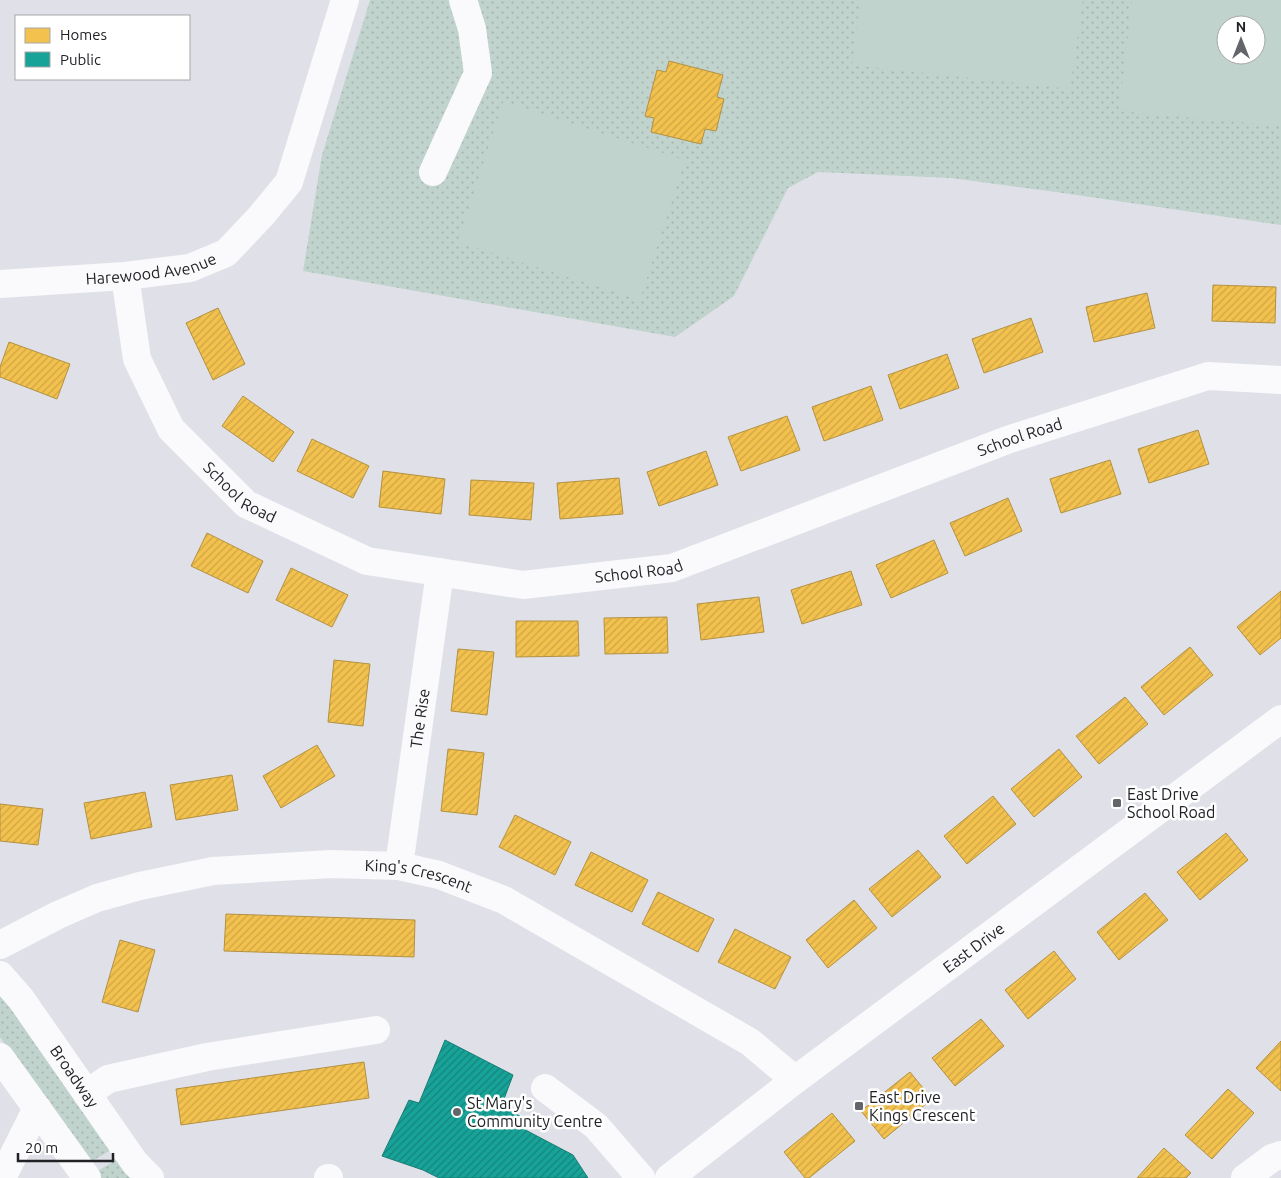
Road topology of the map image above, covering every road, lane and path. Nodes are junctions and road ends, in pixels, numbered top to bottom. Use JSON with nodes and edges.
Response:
{"nodes":[{"id":1,"x":344,"y":0,"type":"edge"},
{"id":2,"x":463,"y":0,"type":"edge"},
{"id":3,"x":433,"y":172,"type":"dead end"},
{"id":4,"x":125,"y":276,"type":"junction"},
{"id":5,"x":0,"y":284,"type":"edge"},
{"id":6,"x":1281,"y":380,"type":"edge"},
{"id":7,"x":440,"y":572,"type":"junction"},
{"id":8,"x":1281,"y":719,"type":"edge"},
{"id":9,"x":399,"y":866,"type":"junction"},
{"id":10,"x":0,"y":945,"type":"edge"},
{"id":11,"x":0,"y":975,"type":"edge"},
{"id":12,"x":376,"y":1030,"type":"dead end"},
{"id":13,"x":0,"y":1056,"type":"edge"},
{"id":14,"x":794,"y":1080,"type":"junction"},
{"id":15,"x":545,"y":1088,"type":"dead end"},
{"id":16,"x":87,"y":1094,"type":"junction"},
{"id":17,"x":37,"y":1108,"type":"junction"},
{"id":18,"x":1281,"y":1155,"type":"edge"},
{"id":19,"x":2,"y":1178,"type":"edge"},
{"id":20,"x":87,"y":1178,"type":"edge"},
{"id":21,"x":150,"y":1178,"type":"edge"},
{"id":22,"x":640,"y":1178,"type":"edge"},
{"id":23,"x":669,"y":1178,"type":"edge"},
{"id":24,"x":1246,"y":1178,"type":"edge"}],
"edges":[{"from":1,"to":4,"type":"street","name":"Harewood Avenue"},
{"from":2,"to":3,"type":"street"},
{"from":4,"to":5,"type":"street","name":"Harewood Avenue"},
{"from":4,"to":7,"type":"street","name":"School Road"},
{"from":6,"to":7,"type":"street","name":"School Road"},
{"from":7,"to":9,"type":"street","name":"The Rise"},
{"from":8,"to":14,"type":"street","name":"East Drive"},
{"from":9,"to":10,"type":"street","name":"King's Crescent"},
{"from":9,"to":14,"type":"street","name":"King's Crescent"},
{"from":11,"to":16,"type":"street","name":"Broadway"},
{"from":12,"to":16,"type":"street"},
{"from":13,"to":17,"type":"street"},
{"from":14,"to":23,"type":"street","name":"East Drive"},
{"from":15,"to":22,"type":"street"},
{"from":16,"to":21,"type":"street","name":"Broadway"},
{"from":17,"to":19,"type":"street"},
{"from":17,"to":20,"type":"street"},
{"from":18,"to":24,"type":"street"}]}
